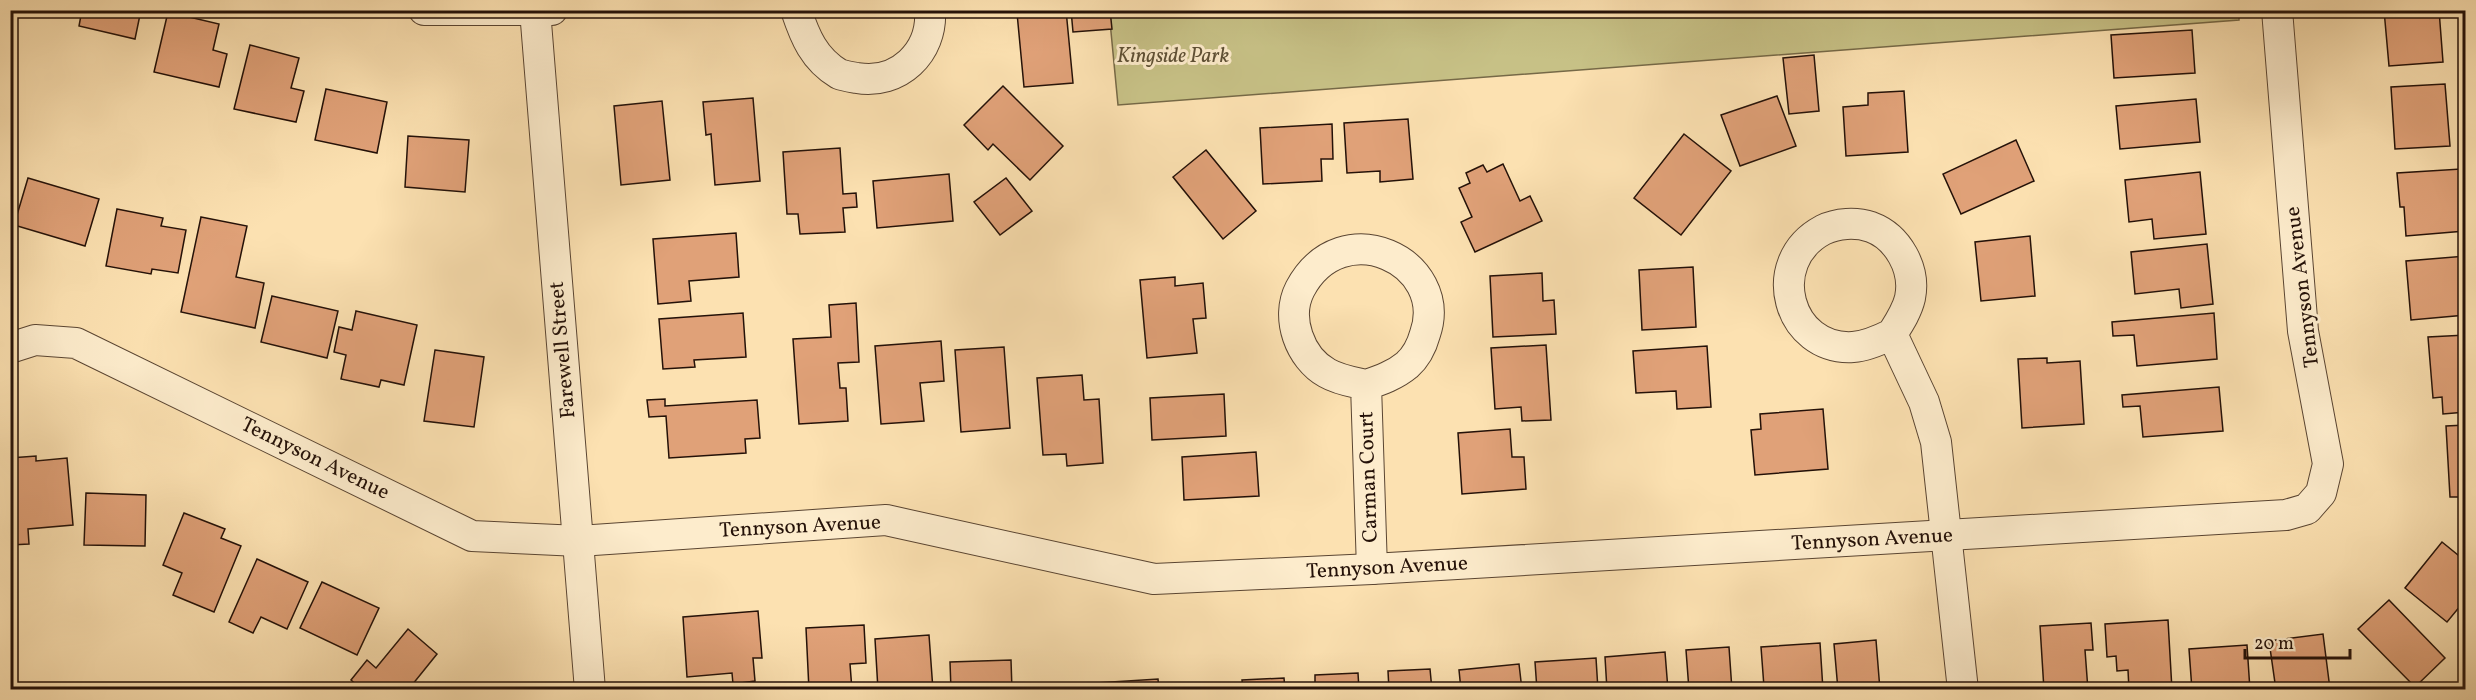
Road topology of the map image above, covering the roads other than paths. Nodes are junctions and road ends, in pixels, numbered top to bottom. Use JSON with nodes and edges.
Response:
{"nodes":[{"id":1,"x":424,"y":10,"type":"edge"},
{"id":2,"x":796,"y":10,"type":"edge"},
{"id":3,"x":930,"y":10,"type":"edge"},
{"id":4,"x":2277,"y":10,"type":"edge"},
{"id":5,"x":540,"y":11,"type":"edge"},
{"id":6,"x":1892,"y":334,"type":"junction"},
{"id":7,"x":10,"y":348,"type":"edge"},
{"id":8,"x":1366,"y":386,"type":"junction"},
{"id":9,"x":1947,"y":536,"type":"junction"},
{"id":10,"x":579,"y":541,"type":"junction"},
{"id":11,"x":1372,"y":569,"type":"junction"},
{"id":12,"x":590,"y":690,"type":"edge"},
{"id":13,"x":1963,"y":690,"type":"edge"}],
"edges":[{"from":1,"to":5,"type":"street"},
{"from":2,"to":3,"type":"street"},
{"from":4,"to":9,"type":"street","name":"Tennyson Avenue"},
{"from":5,"to":10,"type":"street","name":"Farewell Street"},
{"from":6,"to":6,"type":"street"},
{"from":6,"to":9,"type":"street"},
{"from":7,"to":10,"type":"street","name":"Tennyson Avenue"},
{"from":8,"to":8,"type":"street","name":"Carman Court"},
{"from":8,"to":11,"type":"street","name":"Carman Court"},
{"from":9,"to":11,"type":"street","name":"Tennyson Avenue"},
{"from":9,"to":13,"type":"street"},
{"from":10,"to":11,"type":"street","name":"Tennyson Avenue"},
{"from":10,"to":12,"type":"street","name":"Farewell Street"}]}
